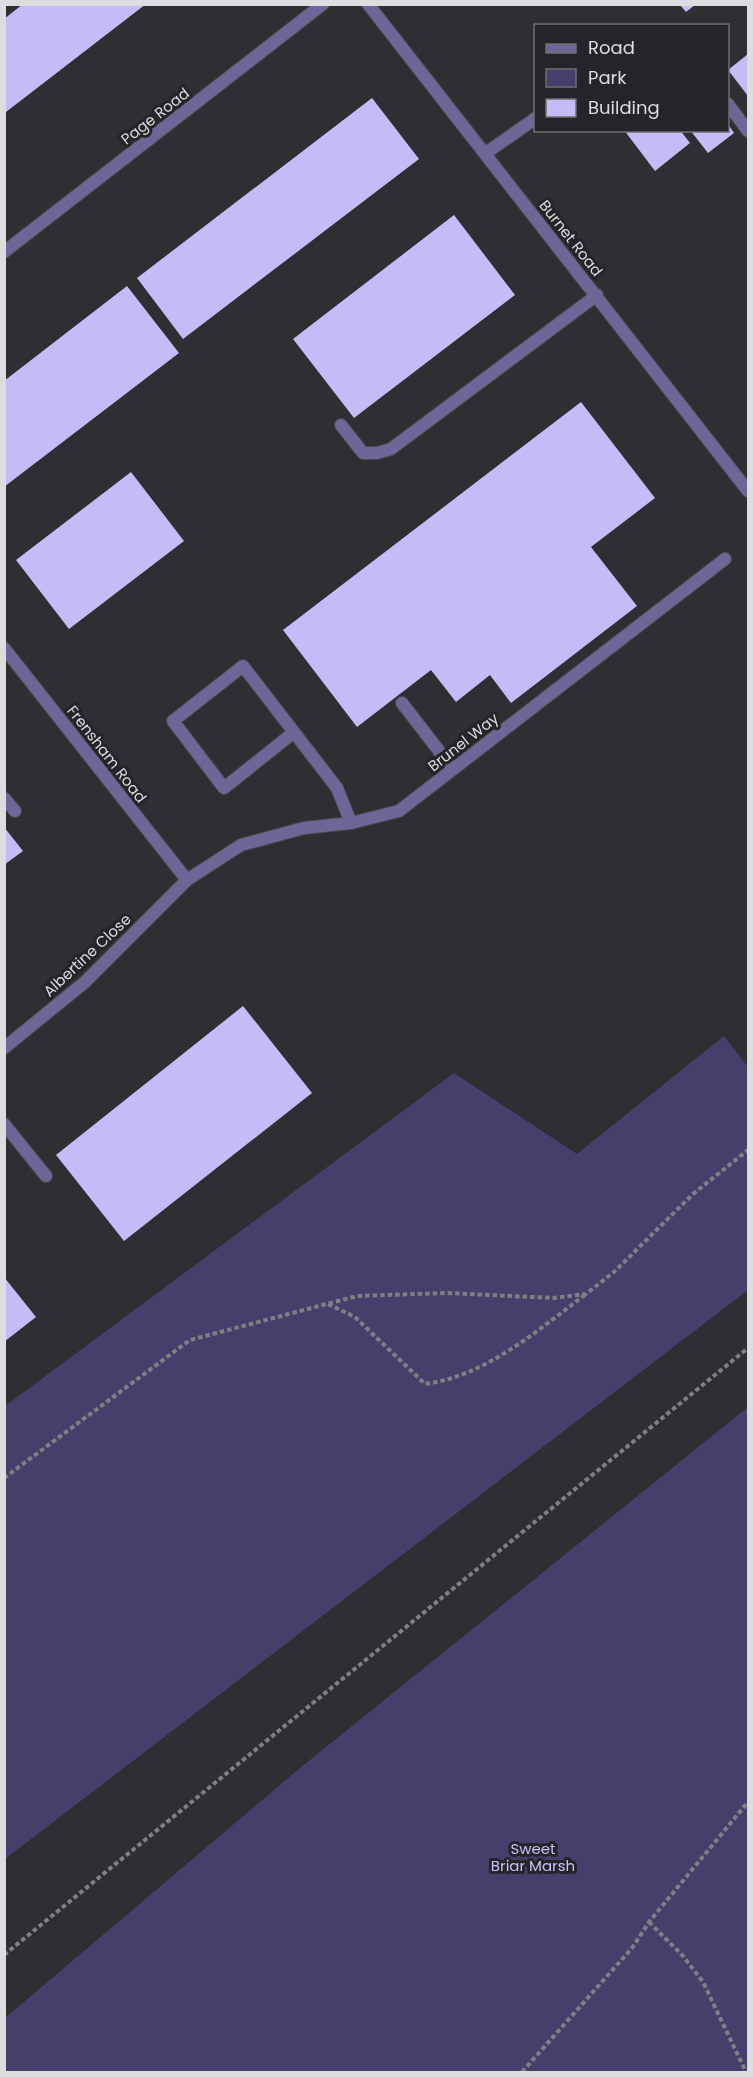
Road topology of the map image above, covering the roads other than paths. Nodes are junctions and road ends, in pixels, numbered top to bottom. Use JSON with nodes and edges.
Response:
{"nodes":[{"id":1,"x":323,"y":4,"type":"edge"},
{"id":2,"x":368,"y":4,"type":"edge"},
{"id":3,"x":729,"y":105,"type":"edge"},
{"id":4,"x":534,"y":119,"type":"edge"},
{"id":5,"x":748,"y":132,"type":"edge"},
{"id":6,"x":486,"y":153,"type":"junction"},
{"id":7,"x":4,"y":252,"type":"edge"},
{"id":8,"x":597,"y":295,"type":"junction"},
{"id":9,"x":341,"y":425,"type":"dead end"},
{"id":10,"x":748,"y":491,"type":"edge"},
{"id":11,"x":724,"y":559,"type":"dead end"},
{"id":12,"x":4,"y":648,"type":"edge"},
{"id":13,"x":402,"y":703,"type":"dead end"},
{"id":14,"x":293,"y":733,"type":"junction"},
{"id":15,"x":453,"y":770,"type":"junction"},
{"id":16,"x":4,"y":798,"type":"edge"},
{"id":17,"x":15,"y":812,"type":"dead end"},
{"id":18,"x":351,"y":823,"type":"junction"},
{"id":19,"x":187,"y":880,"type":"junction"},
{"id":20,"x":4,"y":1048,"type":"edge"},
{"id":21,"x":4,"y":1124,"type":"edge"},
{"id":22,"x":46,"y":1176,"type":"dead end"}],
"edges":[{"from":1,"to":7,"type":"street","name":"Page Road"},
{"from":2,"to":6,"type":"street","name":"Burnet Road"},
{"from":3,"to":5,"type":"street"},
{"from":4,"to":6,"type":"street"},
{"from":6,"to":8,"type":"street","name":"Burnet Road"},
{"from":8,"to":9,"type":"street"},
{"from":8,"to":10,"type":"street","name":"Burnet Road"},
{"from":11,"to":15,"type":"street","name":"Brunel Way"},
{"from":12,"to":19,"type":"street","name":"Frensham Road"},
{"from":13,"to":15,"type":"street"},
{"from":14,"to":14,"type":"street"},
{"from":14,"to":18,"type":"street"},
{"from":15,"to":18,"type":"street","name":"Brunel Way"},
{"from":16,"to":17,"type":"street"},
{"from":18,"to":19,"type":"street","name":"Brunel Way"},
{"from":19,"to":20,"type":"street","name":"Albertine Close"},
{"from":21,"to":22,"type":"street"}]}
